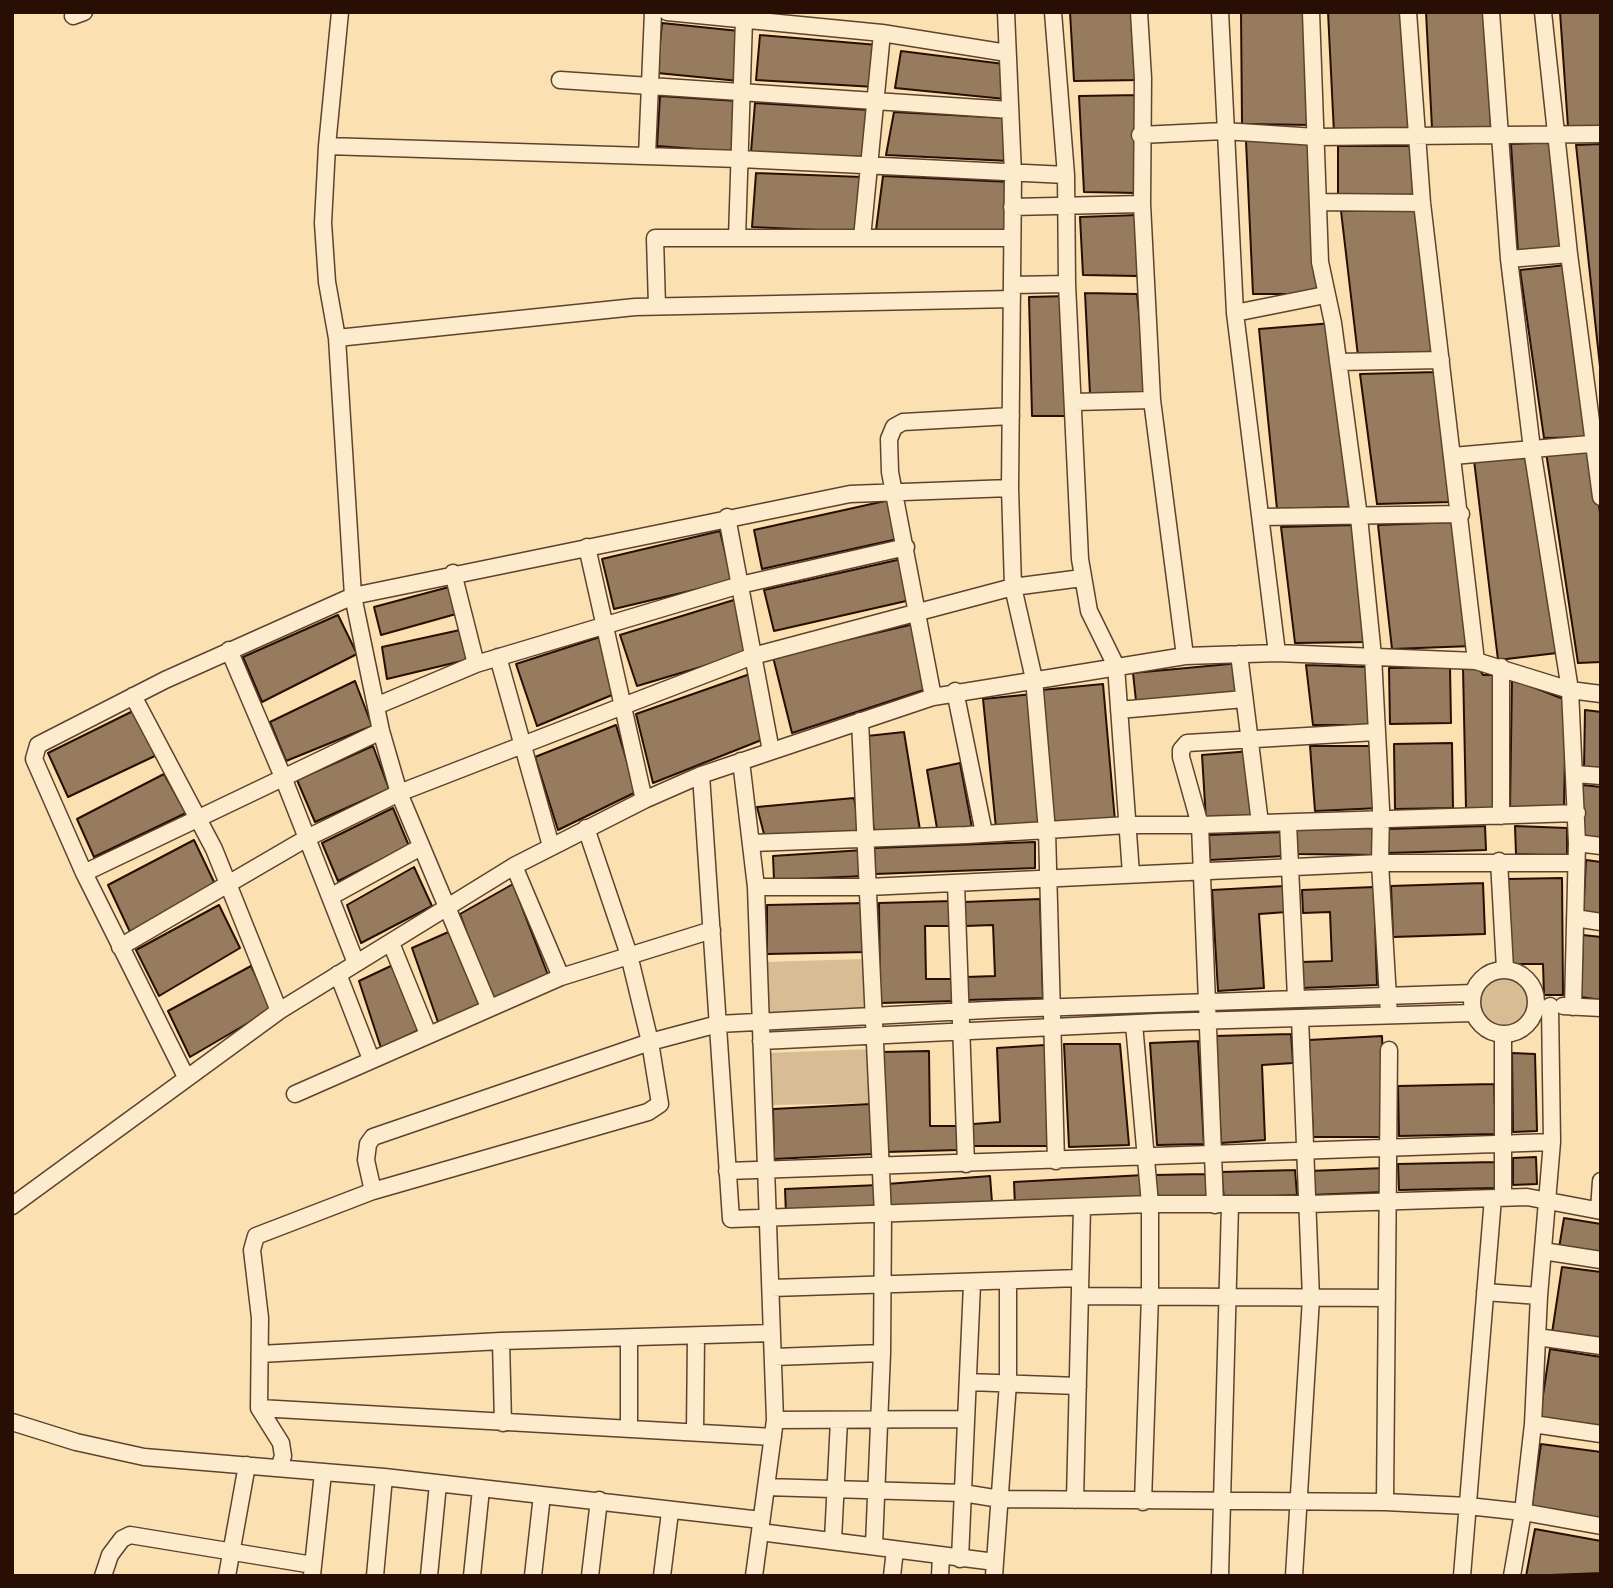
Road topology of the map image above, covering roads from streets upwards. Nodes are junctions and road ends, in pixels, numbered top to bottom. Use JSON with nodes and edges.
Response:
{"nodes":[{"id":1,"x":340,"y":12,"type":"edge"},
{"id":2,"x":653,"y":12,"type":"edge"},
{"id":3,"x":667,"y":12,"type":"edge"},
{"id":4,"x":1006,"y":12,"type":"edge"},
{"id":5,"x":1053,"y":12,"type":"edge"},
{"id":6,"x":1139,"y":12,"type":"edge"},
{"id":7,"x":1220,"y":12,"type":"edge"},
{"id":8,"x":1311,"y":12,"type":"edge"},
{"id":9,"x":1408,"y":12,"type":"edge"},
{"id":10,"x":1491,"y":12,"type":"edge"},
{"id":11,"x":1544,"y":12,"type":"edge"},
{"id":12,"x":744,"y":19,"type":"junction"},
{"id":13,"x":882,"y":33,"type":"junction"},
{"id":14,"x":1007,"y":53,"type":"junction"},
{"id":15,"x":560,"y":80,"type":"dead end"},
{"id":16,"x":650,"y":85,"type":"junction"},
{"id":17,"x":742,"y":93,"type":"junction"},
{"id":18,"x":876,"y":99,"type":"junction"},
{"id":19,"x":1010,"y":110,"type":"junction"},
{"id":20,"x":1224,"y":131,"type":"junction"},
{"id":21,"x":1601,"y":134,"type":"edge"},
{"id":22,"x":1140,"y":135,"type":"junction"},
{"id":23,"x":1558,"y":135,"type":"junction"},
{"id":24,"x":1316,"y":137,"type":"junction"},
{"id":25,"x":1417,"y":137,"type":"junction"},
{"id":26,"x":1498,"y":137,"type":"junction"},
{"id":27,"x":327,"y":146,"type":"junction"},
{"id":28,"x":647,"y":156,"type":"junction"},
{"id":29,"x":740,"y":159,"type":"junction"},
{"id":30,"x":869,"y":167,"type":"junction"},
{"id":31,"x":1013,"y":174,"type":"junction"},
{"id":32,"x":1066,"y":175,"type":"junction"},
{"id":33,"x":1318,"y":202,"type":"junction"},
{"id":34,"x":1422,"y":203,"type":"junction"},
{"id":35,"x":1142,"y":204,"type":"junction"},
{"id":36,"x":1012,"y":207,"type":"junction"},
{"id":37,"x":1066,"y":207,"type":"junction"},
{"id":38,"x":737,"y":238,"type":"junction"},
{"id":39,"x":862,"y":238,"type":"junction"},
{"id":40,"x":1012,"y":238,"type":"junction"},
{"id":41,"x":1569,"y":254,"type":"junction"},
{"id":42,"x":1509,"y":259,"type":"junction"},
{"id":43,"x":1067,"y":284,"type":"junction"},
{"id":44,"x":1012,"y":292,"type":"junction"},
{"id":45,"x":1325,"y":295,"type":"junction"},
{"id":46,"x":657,"y":306,"type":"junction"},
{"id":47,"x":1235,"y":313,"type":"junction"},
{"id":48,"x":337,"y":338,"type":"junction"},
{"id":49,"x":1441,"y":360,"type":"junction"},
{"id":50,"x":1338,"y":362,"type":"junction"},
{"id":51,"x":1152,"y":400,"type":"junction"},
{"id":52,"x":1074,"y":402,"type":"junction"},
{"id":53,"x":1011,"y":416,"type":"junction"},
{"id":54,"x":1597,"y":443,"type":"edge"},
{"id":55,"x":1532,"y":449,"type":"junction"},
{"id":56,"x":1453,"y":456,"type":"junction"},
{"id":57,"x":1010,"y":488,"type":"junction"},
{"id":58,"x":894,"y":491,"type":"junction"},
{"id":59,"x":1601,"y":496,"type":"edge"},
{"id":60,"x":1461,"y":514,"type":"junction"},
{"id":61,"x":727,"y":517,"type":"junction"},
{"id":62,"x":1262,"y":517,"type":"junction"},
{"id":63,"x":1359,"y":517,"type":"junction"},
{"id":64,"x":587,"y":547,"type":"junction"},
{"id":65,"x":906,"y":547,"type":"junction"},
{"id":66,"x":453,"y":573,"type":"junction"},
{"id":67,"x":1082,"y":578,"type":"junction"},
{"id":68,"x":740,"y":585,"type":"junction"},
{"id":69,"x":1013,"y":587,"type":"junction"},
{"id":70,"x":353,"y":596,"type":"junction"},
{"id":71,"x":918,"y":611,"type":"junction"},
{"id":72,"x":606,"y":625,"type":"junction"},
{"id":73,"x":229,"y":650,"type":"junction"},
{"id":74,"x":1277,"y":653,"type":"junction"},
{"id":75,"x":1239,"y":654,"type":"junction"},
{"id":76,"x":753,"y":656,"type":"junction"},
{"id":77,"x":1185,"y":656,"type":"junction"},
{"id":78,"x":1373,"y":656,"type":"junction"},
{"id":79,"x":499,"y":657,"type":"junction"},
{"id":80,"x":1476,"y":661,"type":"junction"},
{"id":81,"x":476,"y":664,"type":"junction"},
{"id":82,"x":1116,"y":666,"type":"junction"},
{"id":83,"x":1501,"y":667,"type":"junction"},
{"id":84,"x":1034,"y":678,"type":"junction"},
{"id":85,"x":1570,"y":690,"type":"junction"},
{"id":86,"x":955,"y":691,"type":"junction"},
{"id":87,"x":1601,"y":694,"type":"edge"},
{"id":88,"x":133,"y":696,"type":"junction"},
{"id":89,"x":933,"y":697,"type":"junction"},
{"id":90,"x":1244,"y":699,"type":"junction"},
{"id":91,"x":376,"y":706,"type":"junction"},
{"id":92,"x":623,"y":706,"type":"junction"},
{"id":93,"x":1119,"y":710,"type":"junction"},
{"id":94,"x":860,"y":721,"type":"junction"},
{"id":95,"x":381,"y":731,"type":"junction"},
{"id":96,"x":1376,"y":732,"type":"junction"},
{"id":97,"x":1250,"y":741,"type":"junction"},
{"id":98,"x":521,"y":746,"type":"junction"},
{"id":99,"x":771,"y":751,"type":"junction"},
{"id":100,"x":741,"y":761,"type":"junction"},
{"id":101,"x":1575,"y":774,"type":"junction"},
{"id":102,"x":701,"y":775,"type":"junction"},
{"id":103,"x":1601,"y":776,"type":"edge"},
{"id":104,"x":283,"y":777,"type":"junction"},
{"id":105,"x":399,"y":793,"type":"junction"},
{"id":106,"x":644,"y":800,"type":"junction"},
{"id":107,"x":1577,"y":813,"type":"junction"},
{"id":108,"x":1501,"y":816,"type":"junction"},
{"id":109,"x":199,"y":817,"type":"junction"},
{"id":110,"x":1380,"y":820,"type":"junction"},
{"id":111,"x":1288,"y":822,"type":"junction"},
{"id":112,"x":1260,"y":823,"type":"junction"},
{"id":113,"x":1127,"y":825,"type":"junction"},
{"id":114,"x":1200,"y":825,"type":"junction"},
{"id":115,"x":586,"y":828,"type":"junction"},
{"id":116,"x":1048,"y":831,"type":"junction"},
{"id":117,"x":984,"y":833,"type":"junction"},
{"id":118,"x":307,"y":838,"type":"junction"},
{"id":119,"x":865,"y":839,"type":"junction"},
{"id":120,"x":752,"y":843,"type":"junction"},
{"id":121,"x":1577,"y":844,"type":"junction"},
{"id":122,"x":551,"y":846,"type":"junction"},
{"id":123,"x":1601,"y":846,"type":"edge"},
{"id":124,"x":421,"y":847,"type":"junction"},
{"id":125,"x":1499,"y":861,"type":"junction"},
{"id":126,"x":1380,"y":863,"type":"junction"},
{"id":127,"x":1576,"y":863,"type":"junction"},
{"id":128,"x":514,"y":866,"type":"junction"},
{"id":129,"x":1292,"y":867,"type":"junction"},
{"id":130,"x":1203,"y":872,"type":"junction"},
{"id":131,"x":84,"y":873,"type":"junction"},
{"id":132,"x":1131,"y":874,"type":"junction"},
{"id":133,"x":1048,"y":878,"type":"junction"},
{"id":134,"x":956,"y":883,"type":"junction"},
{"id":135,"x":230,"y":886,"type":"junction"},
{"id":136,"x":756,"y":887,"type":"junction"},
{"id":137,"x":868,"y":887,"type":"junction"},
{"id":138,"x":330,"y":897,"type":"junction"},
{"id":139,"x":446,"y":910,"type":"junction"},
{"id":140,"x":1575,"y":918,"type":"junction"},
{"id":141,"x":1601,"y":922,"type":"edge"},
{"id":142,"x":712,"y":930,"type":"junction"},
{"id":143,"x":391,"y":943,"type":"junction"},
{"id":144,"x":120,"y":947,"type":"junction"},
{"id":145,"x":629,"y":954,"type":"junction"},
{"id":146,"x":356,"y":963,"type":"junction"},
{"id":147,"x":1505,"y":969,"type":"junction"},
{"id":148,"x":338,"y":974,"type":"junction"},
{"id":149,"x":561,"y":978,"type":"junction"},
{"id":150,"x":1472,"y":993,"type":"junction"},
{"id":151,"x":1389,"y":994,"type":"junction"},
{"id":152,"x":1296,"y":998,"type":"junction"},
{"id":153,"x":1207,"y":1001,"type":"junction"},
{"id":154,"x":1543,"y":1005,"type":"junction"},
{"id":155,"x":1573,"y":1006,"type":"junction"},
{"id":156,"x":489,"y":1007,"type":"junction"},
{"id":157,"x":1052,"y":1008,"type":"junction"},
{"id":158,"x":1601,"y":1008,"type":"edge"},
{"id":159,"x":279,"y":1011,"type":"junction"},
{"id":160,"x":961,"y":1012,"type":"junction"},
{"id":161,"x":1474,"y":1013,"type":"junction"},
{"id":162,"x":874,"y":1015,"type":"junction"},
{"id":163,"x":1389,"y":1015,"type":"junction"},
{"id":164,"x":1300,"y":1018,"type":"junction"},
{"id":165,"x":761,"y":1020,"type":"junction"},
{"id":166,"x":1208,"y":1021,"type":"junction"},
{"id":167,"x":718,"y":1024,"type":"junction"},
{"id":168,"x":1134,"y":1024,"type":"junction"},
{"id":169,"x":1052,"y":1028,"type":"junction"},
{"id":170,"x":961,"y":1031,"type":"junction"},
{"id":171,"x":428,"y":1034,"type":"junction"},
{"id":172,"x":1503,"y":1034,"type":"junction"},
{"id":173,"x":875,"y":1037,"type":"junction"},
{"id":174,"x":761,"y":1041,"type":"junction"},
{"id":175,"x":650,"y":1042,"type":"junction"},
{"id":176,"x":1390,"y":1051,"type":"dead end"},
{"id":177,"x":371,"y":1059,"type":"junction"},
{"id":178,"x":186,"y":1077,"type":"junction"},
{"id":179,"x":295,"y":1094,"type":"dead end"},
{"id":180,"x":1552,"y":1142,"type":"junction"},
{"id":181,"x":1503,"y":1143,"type":"junction"},
{"id":182,"x":1388,"y":1146,"type":"junction"},
{"id":183,"x":1304,"y":1148,"type":"junction"},
{"id":184,"x":1212,"y":1153,"type":"junction"},
{"id":185,"x":1145,"y":1156,"type":"junction"},
{"id":186,"x":1055,"y":1161,"type":"junction"},
{"id":187,"x":966,"y":1164,"type":"junction"},
{"id":188,"x":880,"y":1167,"type":"junction"},
{"id":189,"x":768,"y":1170,"type":"junction"},
{"id":190,"x":727,"y":1171,"type":"junction"},
{"id":191,"x":1601,"y":1181,"type":"edge"},
{"id":192,"x":373,"y":1191,"type":"junction"},
{"id":193,"x":1498,"y":1198,"type":"junction"},
{"id":194,"x":1548,"y":1199,"type":"junction"},
{"id":195,"x":1388,"y":1200,"type":"junction"},
{"id":196,"x":1150,"y":1204,"type":"junction"},
{"id":197,"x":1309,"y":1204,"type":"junction"},
{"id":198,"x":1222,"y":1205,"type":"junction"},
{"id":199,"x":12,"y":1206,"type":"edge"},
{"id":200,"x":1082,"y":1207,"type":"junction"},
{"id":201,"x":1600,"y":1211,"type":"edge"},
{"id":202,"x":883,"y":1215,"type":"junction"},
{"id":203,"x":769,"y":1220,"type":"junction"},
{"id":204,"x":1542,"y":1251,"type":"junction"},
{"id":205,"x":1601,"y":1260,"type":"edge"},
{"id":206,"x":1080,"y":1279,"type":"junction"},
{"id":207,"x":1008,"y":1283,"type":"junction"},
{"id":208,"x":883,"y":1284,"type":"junction"},
{"id":209,"x":972,"y":1284,"type":"junction"},
{"id":210,"x":772,"y":1288,"type":"junction"},
{"id":211,"x":1485,"y":1292,"type":"junction"},
{"id":212,"x":1150,"y":1295,"type":"junction"},
{"id":213,"x":1081,"y":1296,"type":"junction"},
{"id":214,"x":1539,"y":1296,"type":"junction"},
{"id":215,"x":1226,"y":1297,"type":"junction"},
{"id":216,"x":1311,"y":1298,"type":"junction"},
{"id":217,"x":1387,"y":1298,"type":"junction"},
{"id":218,"x":772,"y":1333,"type":"junction"},
{"id":219,"x":696,"y":1336,"type":"junction"},
{"id":220,"x":1537,"y":1337,"type":"junction"},
{"id":221,"x":629,"y":1338,"type":"junction"},
{"id":222,"x":501,"y":1341,"type":"junction"},
{"id":223,"x":1601,"y":1346,"type":"edge"},
{"id":224,"x":882,"y":1353,"type":"junction"},
{"id":225,"x":260,"y":1354,"type":"junction"},
{"id":226,"x":774,"y":1357,"type":"junction"},
{"id":227,"x":968,"y":1382,"type":"junction"},
{"id":228,"x":1008,"y":1383,"type":"junction"},
{"id":229,"x":1078,"y":1385,"type":"junction"},
{"id":230,"x":259,"y":1408,"type":"junction"},
{"id":231,"x":775,"y":1419,"type":"junction"},
{"id":232,"x":966,"y":1419,"type":"junction"},
{"id":233,"x":839,"y":1420,"type":"junction"},
{"id":234,"x":880,"y":1420,"type":"junction"},
{"id":235,"x":12,"y":1422,"type":"edge"},
{"id":236,"x":503,"y":1423,"type":"junction"},
{"id":237,"x":1533,"y":1424,"type":"junction"},
{"id":238,"x":629,"y":1428,"type":"junction"},
{"id":239,"x":695,"y":1431,"type":"junction"},
{"id":240,"x":1601,"y":1434,"type":"edge"},
{"id":241,"x":773,"y":1437,"type":"junction"},
{"id":242,"x":247,"y":1465,"type":"junction"},
{"id":243,"x":279,"y":1468,"type":"junction"},
{"id":244,"x":323,"y":1473,"type":"junction"},
{"id":245,"x":384,"y":1476,"type":"junction"},
{"id":246,"x":438,"y":1484,"type":"junction"},
{"id":247,"x":766,"y":1487,"type":"junction"},
{"id":248,"x":836,"y":1488,"type":"junction"},
{"id":249,"x":481,"y":1489,"type":"junction"},
{"id":250,"x":876,"y":1489,"type":"junction"},
{"id":251,"x":963,"y":1493,"type":"junction"},
{"id":252,"x":542,"y":1495,"type":"junction"},
{"id":253,"x":1000,"y":1499,"type":"junction"},
{"id":254,"x":599,"y":1500,"type":"junction"},
{"id":255,"x":1074,"y":1500,"type":"junction"},
{"id":256,"x":1220,"y":1502,"type":"junction"},
{"id":257,"x":1299,"y":1502,"type":"junction"},
{"id":258,"x":1385,"y":1502,"type":"junction"},
{"id":259,"x":1143,"y":1503,"type":"junction"},
{"id":260,"x":1468,"y":1506,"type":"junction"},
{"id":261,"x":670,"y":1512,"type":"junction"},
{"id":262,"x":1523,"y":1512,"type":"junction"},
{"id":263,"x":761,"y":1526,"type":"junction"},
{"id":264,"x":1601,"y":1526,"type":"edge"},
{"id":265,"x":833,"y":1540,"type":"junction"},
{"id":266,"x":874,"y":1545,"type":"junction"},
{"id":267,"x":232,"y":1550,"type":"junction"},
{"id":268,"x":895,"y":1550,"type":"junction"},
{"id":269,"x":941,"y":1556,"type":"junction"},
{"id":270,"x":960,"y":1559,"type":"junction"},
{"id":271,"x":994,"y":1569,"type":"edge"},
{"id":272,"x":312,"y":1570,"type":"edge"},
{"id":273,"x":103,"y":1576,"type":"edge"},
{"id":274,"x":227,"y":1576,"type":"edge"},
{"id":275,"x":375,"y":1576,"type":"edge"},
{"id":276,"x":429,"y":1576,"type":"edge"},
{"id":277,"x":472,"y":1576,"type":"edge"},
{"id":278,"x":533,"y":1576,"type":"edge"},
{"id":279,"x":590,"y":1576,"type":"edge"},
{"id":280,"x":662,"y":1576,"type":"edge"},
{"id":281,"x":754,"y":1576,"type":"edge"},
{"id":282,"x":892,"y":1576,"type":"edge"},
{"id":283,"x":940,"y":1576,"type":"edge"},
{"id":284,"x":1220,"y":1576,"type":"edge"},
{"id":285,"x":1294,"y":1576,"type":"edge"},
{"id":286,"x":1462,"y":1576,"type":"edge"},
{"id":287,"x":1511,"y":1576,"type":"edge"}],
"edges":[{"from":1,"to":27,"type":"street"},
{"from":2,"to":16,"type":"street"},
{"from":3,"to":12,"type":"street"},
{"from":4,"to":14,"type":"street"},
{"from":5,"to":32,"type":"street"},
{"from":6,"to":22,"type":"street"},
{"from":7,"to":20,"type":"street"},
{"from":8,"to":24,"type":"street"},
{"from":9,"to":25,"type":"street"},
{"from":10,"to":26,"type":"street"},
{"from":11,"to":23,"type":"street"},
{"from":12,"to":13,"type":"street"},
{"from":12,"to":17,"type":"street"},
{"from":13,"to":14,"type":"street"},
{"from":13,"to":18,"type":"street"},
{"from":14,"to":19,"type":"street"},
{"from":15,"to":16,"type":"street"},
{"from":16,"to":17,"type":"street"},
{"from":16,"to":28,"type":"street"},
{"from":17,"to":18,"type":"street"},
{"from":17,"to":29,"type":"street"},
{"from":18,"to":19,"type":"street"},
{"from":18,"to":30,"type":"street"},
{"from":19,"to":31,"type":"street"},
{"from":20,"to":22,"type":"street"},
{"from":20,"to":24,"type":"street"},
{"from":20,"to":47,"type":"street"},
{"from":21,"to":23,"type":"street"},
{"from":22,"to":35,"type":"street"},
{"from":23,"to":26,"type":"street"},
{"from":23,"to":41,"type":"street"},
{"from":24,"to":25,"type":"street"},
{"from":24,"to":33,"type":"street"},
{"from":25,"to":26,"type":"street"},
{"from":25,"to":34,"type":"street"},
{"from":26,"to":42,"type":"street"},
{"from":27,"to":28,"type":"street"},
{"from":27,"to":48,"type":"street"},
{"from":28,"to":29,"type":"street"},
{"from":29,"to":30,"type":"street"},
{"from":29,"to":38,"type":"street"},
{"from":30,"to":31,"type":"street"},
{"from":30,"to":39,"type":"street"},
{"from":31,"to":32,"type":"street"},
{"from":31,"to":36,"type":"street"},
{"from":32,"to":37,"type":"street"},
{"from":33,"to":34,"type":"street"},
{"from":33,"to":45,"type":"street"},
{"from":34,"to":49,"type":"street"},
{"from":35,"to":37,"type":"street"},
{"from":35,"to":51,"type":"street"},
{"from":36,"to":37,"type":"street"},
{"from":36,"to":40,"type":"street"},
{"from":37,"to":43,"type":"street"},
{"from":38,"to":39,"type":"street"},
{"from":38,"to":46,"type":"street"},
{"from":39,"to":40,"type":"street"},
{"from":40,"to":44,"type":"street"},
{"from":41,"to":42,"type":"street"},
{"from":41,"to":54,"type":"street"},
{"from":42,"to":55,"type":"street"},
{"from":43,"to":44,"type":"street"},
{"from":43,"to":52,"type":"street"},
{"from":44,"to":46,"type":"street"},
{"from":44,"to":53,"type":"street"},
{"from":45,"to":47,"type":"street"},
{"from":45,"to":50,"type":"street"},
{"from":46,"to":48,"type":"street"},
{"from":47,"to":62,"type":"street"},
{"from":48,"to":70,"type":"street"},
{"from":49,"to":50,"type":"street"},
{"from":49,"to":56,"type":"street"},
{"from":50,"to":63,"type":"street"},
{"from":51,"to":52,"type":"street"},
{"from":51,"to":77,"type":"street"},
{"from":52,"to":67,"type":"street"},
{"from":53,"to":57,"type":"street"},
{"from":53,"to":58,"type":"street"},
{"from":54,"to":55,"type":"street"},
{"from":54,"to":59,"type":"street"},
{"from":55,"to":56,"type":"street"},
{"from":55,"to":85,"type":"street"},
{"from":56,"to":60,"type":"street"},
{"from":57,"to":58,"type":"street"},
{"from":57,"to":69,"type":"street"},
{"from":58,"to":61,"type":"street"},
{"from":58,"to":65,"type":"street"},
{"from":60,"to":63,"type":"street"},
{"from":60,"to":80,"type":"street"},
{"from":61,"to":64,"type":"street"},
{"from":61,"to":68,"type":"street"},
{"from":62,"to":63,"type":"street"},
{"from":62,"to":74,"type":"street"},
{"from":63,"to":78,"type":"street"},
{"from":64,"to":66,"type":"street"},
{"from":64,"to":72,"type":"street"},
{"from":65,"to":68,"type":"street"},
{"from":65,"to":71,"type":"street"},
{"from":66,"to":70,"type":"street"},
{"from":66,"to":81,"type":"street"},
{"from":67,"to":69,"type":"street"},
{"from":67,"to":82,"type":"street"},
{"from":68,"to":72,"type":"street"},
{"from":68,"to":76,"type":"street"},
{"from":69,"to":71,"type":"street"},
{"from":69,"to":84,"type":"street"},
{"from":70,"to":73,"type":"street"},
{"from":70,"to":91,"type":"street"},
{"from":71,"to":76,"type":"street"},
{"from":71,"to":89,"type":"street"},
{"from":72,"to":79,"type":"street"},
{"from":72,"to":92,"type":"street"},
{"from":73,"to":88,"type":"street"},
{"from":73,"to":104,"type":"street"},
{"from":74,"to":75,"type":"street"},
{"from":74,"to":78,"type":"street"},
{"from":75,"to":77,"type":"street"},
{"from":75,"to":90,"type":"street"},
{"from":76,"to":92,"type":"street"},
{"from":76,"to":99,"type":"street"},
{"from":77,"to":82,"type":"street"},
{"from":78,"to":80,"type":"street"},
{"from":78,"to":96,"type":"street"},
{"from":79,"to":81,"type":"street"},
{"from":79,"to":98,"type":"street"},
{"from":80,"to":83,"type":"street"},
{"from":81,"to":91,"type":"street"},
{"from":82,"to":84,"type":"street"},
{"from":82,"to":93,"type":"street"},
{"from":83,"to":85,"type":"street"},
{"from":83,"to":108,"type":"street"},
{"from":84,"to":86,"type":"street"},
{"from":84,"to":116,"type":"street"},
{"from":85,"to":87,"type":"street"},
{"from":85,"to":101,"type":"street"},
{"from":86,"to":89,"type":"street"},
{"from":86,"to":117,"type":"street"},
{"from":88,"to":109,"type":"street"},
{"from":88,"to":131,"type":"street"},
{"from":89,"to":94,"type":"street"},
{"from":90,"to":93,"type":"street"},
{"from":90,"to":97,"type":"street"},
{"from":91,"to":95,"type":"street"},
{"from":92,"to":98,"type":"street"},
{"from":92,"to":106,"type":"street"},
{"from":93,"to":113,"type":"street"},
{"from":94,"to":99,"type":"street"},
{"from":94,"to":119,"type":"street"},
{"from":95,"to":104,"type":"street"},
{"from":95,"to":105,"type":"street"},
{"from":96,"to":97,"type":"street"},
{"from":96,"to":110,"type":"street"},
{"from":97,"to":112,"type":"street"},
{"from":97,"to":114,"type":"street"},
{"from":98,"to":105,"type":"street"},
{"from":98,"to":122,"type":"street"},
{"from":99,"to":100,"type":"street"},
{"from":100,"to":102,"type":"street"},
{"from":100,"to":120,"type":"street"},
{"from":101,"to":103,"type":"street"},
{"from":101,"to":107,"type":"street"},
{"from":102,"to":106,"type":"street"},
{"from":102,"to":142,"type":"street"},
{"from":104,"to":109,"type":"street"},
{"from":104,"to":118,"type":"street"},
{"from":105,"to":118,"type":"street"},
{"from":105,"to":124,"type":"street"},
{"from":106,"to":115,"type":"street"},
{"from":107,"to":108,"type":"street"},
{"from":107,"to":121,"type":"street"},
{"from":108,"to":110,"type":"street"},
{"from":109,"to":131,"type":"street"},
{"from":109,"to":135,"type":"street"},
{"from":110,"to":111,"type":"street"},
{"from":110,"to":126,"type":"street"},
{"from":111,"to":112,"type":"street"},
{"from":111,"to":129,"type":"street"},
{"from":112,"to":114,"type":"street"},
{"from":113,"to":114,"type":"street"},
{"from":113,"to":116,"type":"street"},
{"from":113,"to":132,"type":"street"},
{"from":114,"to":130,"type":"street"},
{"from":115,"to":122,"type":"street"},
{"from":115,"to":145,"type":"street"},
{"from":116,"to":117,"type":"street"},
{"from":116,"to":133,"type":"street"},
{"from":117,"to":119,"type":"street"},
{"from":118,"to":135,"type":"street"},
{"from":118,"to":138,"type":"street"},
{"from":119,"to":120,"type":"street"},
{"from":119,"to":137,"type":"street"},
{"from":120,"to":136,"type":"street"},
{"from":121,"to":123,"type":"street"},
{"from":121,"to":127,"type":"street"},
{"from":122,"to":128,"type":"street"},
{"from":124,"to":138,"type":"street"},
{"from":124,"to":139,"type":"street"},
{"from":125,"to":126,"type":"street"},
{"from":125,"to":127,"type":"street"},
{"from":125,"to":147,"type":"street"},
{"from":126,"to":129,"type":"street"},
{"from":126,"to":151,"type":"street"},
{"from":127,"to":140,"type":"street"},
{"from":128,"to":139,"type":"street"},
{"from":128,"to":149,"type":"street"},
{"from":129,"to":130,"type":"street"},
{"from":129,"to":152,"type":"street"},
{"from":130,"to":132,"type":"street"},
{"from":130,"to":153,"type":"street"},
{"from":131,"to":144,"type":"street"},
{"from":132,"to":133,"type":"street"},
{"from":133,"to":134,"type":"street"},
{"from":133,"to":157,"type":"street"},
{"from":134,"to":137,"type":"street"},
{"from":134,"to":160,"type":"street"},
{"from":135,"to":144,"type":"street"},
{"from":135,"to":159,"type":"street"},
{"from":136,"to":137,"type":"street"},
{"from":136,"to":165,"type":"street"},
{"from":137,"to":162,"type":"street"},
{"from":138,"to":146,"type":"street"},
{"from":139,"to":143,"type":"street"},
{"from":139,"to":156,"type":"street"},
{"from":140,"to":141,"type":"street"},
{"from":140,"to":155,"type":"street"},
{"from":142,"to":145,"type":"street"},
{"from":142,"to":167,"type":"street"},
{"from":143,"to":146,"type":"street"},
{"from":143,"to":171,"type":"street"},
{"from":144,"to":178,"type":"street"},
{"from":145,"to":149,"type":"street"},
{"from":145,"to":175,"type":"street"},
{"from":146,"to":148,"type":"street"},
{"from":147,"to":150,"type":"street"},
{"from":147,"to":154,"type":"street"},
{"from":148,"to":159,"type":"street"},
{"from":148,"to":177,"type":"street"},
{"from":149,"to":156,"type":"street"},
{"from":150,"to":151,"type":"street"},
{"from":150,"to":161,"type":"street"},
{"from":151,"to":152,"type":"street"},
{"from":151,"to":163,"type":"street"},
{"from":152,"to":153,"type":"street"},
{"from":153,"to":157,"type":"street"},
{"from":153,"to":166,"type":"street"},
{"from":154,"to":155,"type":"street"},
{"from":154,"to":172,"type":"street"},
{"from":154,"to":180,"type":"street"},
{"from":155,"to":158,"type":"street"},
{"from":156,"to":171,"type":"street"},
{"from":157,"to":160,"type":"street"},
{"from":157,"to":169,"type":"street"},
{"from":159,"to":178,"type":"street"},
{"from":160,"to":162,"type":"street"},
{"from":160,"to":170,"type":"street"},
{"from":161,"to":163,"type":"street"},
{"from":161,"to":172,"type":"street"},
{"from":162,"to":165,"type":"street"},
{"from":162,"to":173,"type":"street"},
{"from":163,"to":164,"type":"street"},
{"from":164,"to":166,"type":"street"},
{"from":164,"to":183,"type":"street"},
{"from":165,"to":167,"type":"street"},
{"from":165,"to":174,"type":"street"},
{"from":166,"to":168,"type":"street"},
{"from":166,"to":184,"type":"street"},
{"from":167,"to":175,"type":"street"},
{"from":167,"to":190,"type":"street"},
{"from":168,"to":169,"type":"street"},
{"from":168,"to":185,"type":"street"},
{"from":169,"to":170,"type":"street"},
{"from":169,"to":186,"type":"street"},
{"from":170,"to":173,"type":"street"},
{"from":170,"to":187,"type":"street"},
{"from":171,"to":177,"type":"street"},
{"from":172,"to":181,"type":"street"},
{"from":173,"to":174,"type":"street"},
{"from":173,"to":188,"type":"street"},
{"from":174,"to":189,"type":"street"},
{"from":175,"to":192,"type":"street"},
{"from":175,"to":192,"type":"street"},
{"from":176,"to":182,"type":"street"},
{"from":177,"to":179,"type":"street"},
{"from":178,"to":199,"type":"street"},
{"from":180,"to":181,"type":"street"},
{"from":180,"to":194,"type":"street"},
{"from":181,"to":182,"type":"street"},
{"from":181,"to":193,"type":"street"},
{"from":182,"to":183,"type":"street"},
{"from":182,"to":195,"type":"street"},
{"from":183,"to":184,"type":"street"},
{"from":183,"to":197,"type":"street"},
{"from":184,"to":185,"type":"street"},
{"from":184,"to":198,"type":"street"},
{"from":185,"to":186,"type":"street"},
{"from":185,"to":196,"type":"street"},
{"from":186,"to":187,"type":"street"},
{"from":187,"to":188,"type":"street"},
{"from":188,"to":189,"type":"street"},
{"from":188,"to":202,"type":"street"},
{"from":189,"to":190,"type":"street"},
{"from":189,"to":203,"type":"street"},
{"from":190,"to":203,"type":"street"},
{"from":191,"to":201,"type":"street"},
{"from":192,"to":225,"type":"street"},
{"from":193,"to":194,"type":"street"},
{"from":193,"to":195,"type":"street"},
{"from":193,"to":211,"type":"street"},
{"from":194,"to":201,"type":"street"},
{"from":194,"to":204,"type":"street"},
{"from":195,"to":197,"type":"street"},
{"from":195,"to":217,"type":"street"},
{"from":196,"to":198,"type":"street"},
{"from":196,"to":200,"type":"street"},
{"from":196,"to":212,"type":"street"},
{"from":197,"to":198,"type":"street"},
{"from":197,"to":216,"type":"street"},
{"from":198,"to":215,"type":"street"},
{"from":200,"to":202,"type":"street"},
{"from":200,"to":206,"type":"street"},
{"from":202,"to":203,"type":"street"},
{"from":202,"to":208,"type":"street"},
{"from":203,"to":210,"type":"street"},
{"from":204,"to":205,"type":"street"},
{"from":204,"to":214,"type":"street"},
{"from":206,"to":207,"type":"street"},
{"from":206,"to":213,"type":"street"},
{"from":207,"to":209,"type":"street"},
{"from":207,"to":228,"type":"street"},
{"from":208,"to":209,"type":"street"},
{"from":208,"to":210,"type":"street"},
{"from":208,"to":224,"type":"street"},
{"from":209,"to":227,"type":"street"},
{"from":210,"to":218,"type":"street"},
{"from":211,"to":214,"type":"street"},
{"from":211,"to":260,"type":"street"},
{"from":212,"to":213,"type":"street"},
{"from":212,"to":215,"type":"street"},
{"from":212,"to":259,"type":"street"},
{"from":213,"to":229,"type":"street"},
{"from":214,"to":220,"type":"street"},
{"from":215,"to":216,"type":"street"},
{"from":215,"to":256,"type":"street"},
{"from":216,"to":217,"type":"street"},
{"from":216,"to":257,"type":"street"},
{"from":217,"to":258,"type":"street"},
{"from":218,"to":219,"type":"street"},
{"from":218,"to":226,"type":"street"},
{"from":219,"to":221,"type":"street"},
{"from":219,"to":239,"type":"street"},
{"from":220,"to":223,"type":"street"},
{"from":220,"to":237,"type":"street"},
{"from":221,"to":222,"type":"street"},
{"from":221,"to":238,"type":"street"},
{"from":222,"to":225,"type":"street"},
{"from":222,"to":236,"type":"street"},
{"from":224,"to":226,"type":"street"},
{"from":224,"to":234,"type":"street"},
{"from":225,"to":230,"type":"street"},
{"from":226,"to":231,"type":"street"},
{"from":227,"to":228,"type":"street"},
{"from":227,"to":232,"type":"street"},
{"from":228,"to":229,"type":"street"},
{"from":228,"to":253,"type":"street"},
{"from":229,"to":255,"type":"street"},
{"from":230,"to":236,"type":"street"},
{"from":230,"to":243,"type":"street"},
{"from":231,"to":233,"type":"street"},
{"from":231,"to":241,"type":"street"},
{"from":232,"to":234,"type":"street"},
{"from":232,"to":251,"type":"street"},
{"from":233,"to":234,"type":"street"},
{"from":233,"to":248,"type":"street"},
{"from":234,"to":250,"type":"street"},
{"from":235,"to":242,"type":"street"},
{"from":236,"to":238,"type":"street"},
{"from":237,"to":240,"type":"street"},
{"from":237,"to":262,"type":"street"},
{"from":238,"to":239,"type":"street"},
{"from":239,"to":241,"type":"street"},
{"from":241,"to":247,"type":"street"},
{"from":242,"to":243,"type":"street"},
{"from":242,"to":267,"type":"street"},
{"from":243,"to":244,"type":"street"},
{"from":244,"to":245,"type":"street"},
{"from":244,"to":272,"type":"street"},
{"from":245,"to":246,"type":"street"},
{"from":245,"to":275,"type":"street"},
{"from":246,"to":249,"type":"street"},
{"from":246,"to":276,"type":"street"},
{"from":247,"to":248,"type":"street"},
{"from":247,"to":263,"type":"street"},
{"from":248,"to":250,"type":"street"},
{"from":248,"to":265,"type":"street"},
{"from":249,"to":252,"type":"street"},
{"from":249,"to":277,"type":"street"},
{"from":250,"to":251,"type":"street"},
{"from":250,"to":266,"type":"street"},
{"from":251,"to":253,"type":"street"},
{"from":251,"to":270,"type":"street"},
{"from":252,"to":254,"type":"street"},
{"from":252,"to":278,"type":"street"},
{"from":253,"to":255,"type":"street"},
{"from":253,"to":271,"type":"street"},
{"from":254,"to":261,"type":"street"},
{"from":254,"to":279,"type":"street"},
{"from":255,"to":259,"type":"street"},
{"from":256,"to":257,"type":"street"},
{"from":256,"to":259,"type":"street"},
{"from":256,"to":284,"type":"street"},
{"from":257,"to":258,"type":"street"},
{"from":257,"to":285,"type":"street"},
{"from":258,"to":260,"type":"street"},
{"from":260,"to":262,"type":"street"},
{"from":260,"to":286,"type":"street"},
{"from":261,"to":263,"type":"street"},
{"from":261,"to":280,"type":"street"},
{"from":262,"to":264,"type":"street"},
{"from":262,"to":287,"type":"street"},
{"from":263,"to":265,"type":"street"},
{"from":263,"to":281,"type":"street"},
{"from":265,"to":266,"type":"street"},
{"from":266,"to":268,"type":"street"},
{"from":267,"to":272,"type":"street"},
{"from":267,"to":273,"type":"street"},
{"from":267,"to":274,"type":"street"},
{"from":268,"to":269,"type":"street"},
{"from":268,"to":282,"type":"street"},
{"from":269,"to":270,"type":"street"},
{"from":269,"to":283,"type":"street"},
{"from":270,"to":271,"type":"street"}]}
